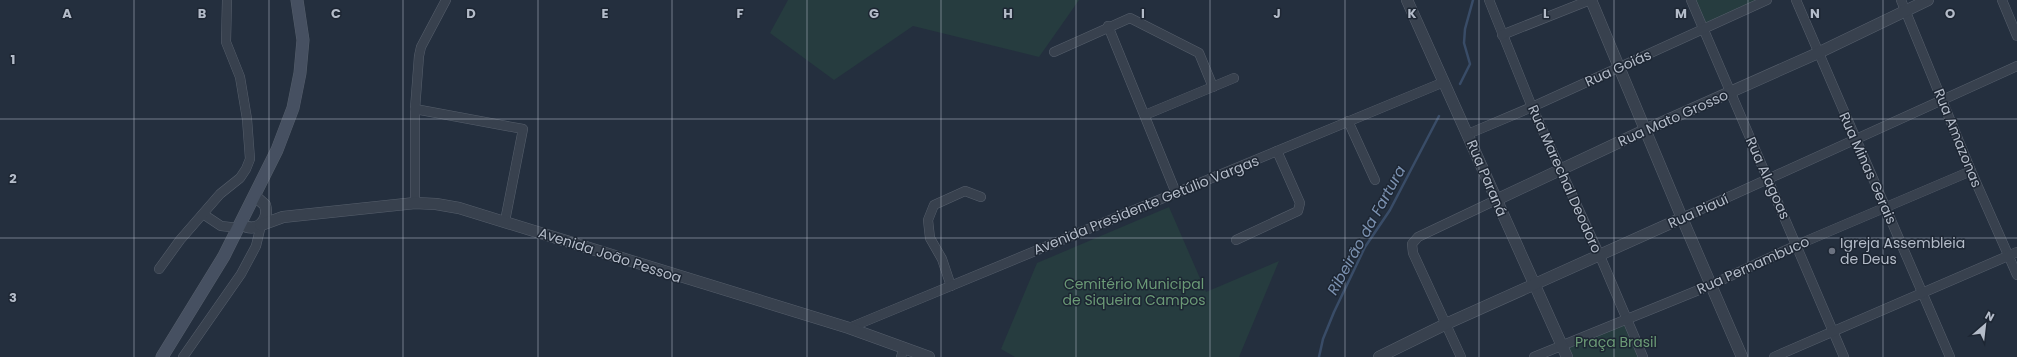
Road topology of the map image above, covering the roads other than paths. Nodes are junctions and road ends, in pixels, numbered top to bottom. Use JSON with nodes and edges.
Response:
{"nodes":[{"id":1,"x":227,"y":0,"type":"edge"},
{"id":2,"x":297,"y":0,"type":"edge"},
{"id":3,"x":446,"y":0,"type":"edge"},
{"id":4,"x":1402,"y":0,"type":"edge"},
{"id":5,"x":1407,"y":0,"type":"edge"},
{"id":6,"x":1489,"y":0,"type":"edge"},
{"id":7,"x":1591,"y":0,"type":"edge"},
{"id":8,"x":1691,"y":0,"type":"edge"},
{"id":9,"x":1767,"y":0,"type":"edge"},
{"id":10,"x":1796,"y":0,"type":"edge"},
{"id":11,"x":1928,"y":0,"type":"edge"},
{"id":12,"x":2002,"y":0,"type":"edge"},
{"id":13,"x":1903,"y":5,"type":"edge"},
{"id":14,"x":1412,"y":11,"type":"junction"},
{"id":15,"x":1108,"y":26,"type":"junction"},
{"id":16,"x":1704,"y":28,"type":"junction"},
{"id":17,"x":1502,"y":35,"type":"junction"},
{"id":18,"x":2017,"y":36,"type":"edge"},
{"id":19,"x":1054,"y":52,"type":"dead end"},
{"id":20,"x":1818,"y":53,"type":"junction"},
{"id":21,"x":2017,"y":66,"type":"edge"},
{"id":22,"x":1619,"y":67,"type":"junction"},
{"id":23,"x":1234,"y":78,"type":"dead end"},
{"id":24,"x":1444,"y":82,"type":"junction"},
{"id":25,"x":1214,"y":87,"type":"junction"},
{"id":26,"x":1730,"y":92,"type":"junction"},
{"id":27,"x":1942,"y":99,"type":"junction"},
{"id":28,"x":1532,"y":107,"type":"junction"},
{"id":29,"x":415,"y":109,"type":"junction"},
{"id":30,"x":1145,"y":115,"type":"junction"},
{"id":31,"x":1348,"y":121,"type":"junction"},
{"id":32,"x":1645,"y":130,"type":"junction"},
{"id":33,"x":1468,"y":134,"type":"junction"},
{"id":34,"x":1855,"y":139,"type":"junction"},
{"id":35,"x":1277,"y":152,"type":"junction"},
{"id":36,"x":1561,"y":168,"type":"junction"},
{"id":37,"x":1971,"y":171,"type":"junction"},
{"id":38,"x":1375,"y":180,"type":"dead end"},
{"id":39,"x":1768,"y":180,"type":"junction"},
{"id":40,"x":1176,"y":193,"type":"junction"},
{"id":41,"x":255,"y":196,"type":"junction"},
{"id":42,"x":981,"y":198,"type":"dead end"},
{"id":43,"x":1496,"y":200,"type":"junction"},
{"id":44,"x":415,"y":203,"type":"junction"},
{"id":45,"x":265,"y":205,"type":"junction"},
{"id":46,"x":1885,"y":206,"type":"junction"},
{"id":47,"x":203,"y":214,"type":"junction"},
{"id":48,"x":283,"y":217,"type":"junction"},
{"id":49,"x":1682,"y":218,"type":"junction"},
{"id":50,"x":505,"y":221,"type":"junction"},
{"id":51,"x":261,"y":225,"type":"junction"},
{"id":52,"x":240,"y":226,"type":"junction"},
{"id":53,"x":1236,"y":240,"type":"dead end"},
{"id":54,"x":1797,"y":245,"type":"junction"},
{"id":55,"x":2013,"y":253,"type":"edge"},
{"id":56,"x":1600,"y":256,"type":"junction"},
{"id":57,"x":159,"y":269,"type":"dead end"},
{"id":58,"x":2017,"y":275,"type":"edge"},
{"id":59,"x":1535,"y":285,"type":"junction"},
{"id":60,"x":1711,"y":285,"type":"junction"},
{"id":61,"x":951,"y":286,"type":"junction"},
{"id":62,"x":1922,"y":292,"type":"junction"},
{"id":63,"x":1626,"y":318,"type":"junction"},
{"id":64,"x":1446,"y":324,"type":"junction"},
{"id":65,"x":849,"y":328,"type":"junction"},
{"id":66,"x":1833,"y":331,"type":"junction"},
{"id":67,"x":1562,"y":347,"type":"junction"},
{"id":68,"x":903,"y":353,"type":"edge"},
{"id":69,"x":162,"y":357,"type":"edge"},
{"id":70,"x":182,"y":357,"type":"edge"},
{"id":71,"x":929,"y":357,"type":"edge"},
{"id":72,"x":1379,"y":357,"type":"edge"},
{"id":73,"x":1461,"y":357,"type":"edge"},
{"id":74,"x":1534,"y":357,"type":"edge"},
{"id":75,"x":1567,"y":357,"type":"edge"},
{"id":76,"x":1643,"y":357,"type":"edge"},
{"id":77,"x":1742,"y":357,"type":"edge"},
{"id":78,"x":1774,"y":357,"type":"edge"},
{"id":79,"x":1844,"y":357,"type":"edge"},
{"id":80,"x":1950,"y":357,"type":"edge"}],
"edges":[{"from":1,"to":47,"type":"street"},
{"from":2,"to":41,"type":"main road"},
{"from":3,"to":29,"type":"street"},
{"from":4,"to":14,"type":"street"},
{"from":5,"to":14,"type":"street","name":"Rua Paraná"},
{"from":6,"to":17,"type":"street","name":"Rua Marechal Deodoro"},
{"from":7,"to":17,"type":"street"},
{"from":7,"to":22,"type":"street"},
{"from":8,"to":16,"type":"street","name":"Rua Alagoas"},
{"from":9,"to":16,"type":"street","name":"Rua Goiás"},
{"from":10,"to":20,"type":"street","name":"Rua Minas Gerais"},
{"from":11,"to":13,"type":"street","name":"Rua Mato Grosso"},
{"from":12,"to":18,"type":"street"},
{"from":13,"to":20,"type":"street","name":"Rua Mato Grosso"},
{"from":13,"to":27,"type":"street","name":"Rua Amazonas"},
{"from":14,"to":24,"type":"street","name":"Rua Paraná"},
{"from":15,"to":19,"type":"street"},
{"from":15,"to":25,"type":"street"},
{"from":15,"to":30,"type":"street"},
{"from":16,"to":22,"type":"street","name":"Rua Goiás"},
{"from":16,"to":26,"type":"street","name":"Rua Alagoas"},
{"from":17,"to":28,"type":"street","name":"Rua Marechal Deodoro"},
{"from":20,"to":26,"type":"street","name":"Rua Mato Grosso"},
{"from":20,"to":34,"type":"street","name":"Rua Minas Gerais"},
{"from":21,"to":27,"type":"street","name":"Rua Piauí"},
{"from":22,"to":28,"type":"street","name":"Rua Goiás"},
{"from":22,"to":32,"type":"street"},
{"from":23,"to":25,"type":"street"},
{"from":24,"to":31,"type":"street","name":"Avenida Presidente Getúlio Vargas"},
{"from":24,"to":33,"type":"street","name":"Rua Paraná"},
{"from":25,"to":30,"type":"street"},
{"from":26,"to":32,"type":"street","name":"Rua Mato Grosso"},
{"from":26,"to":39,"type":"street","name":"Rua Alagoas"},
{"from":27,"to":34,"type":"street","name":"Rua Piauí"},
{"from":27,"to":37,"type":"street","name":"Rua Amazonas"},
{"from":28,"to":33,"type":"street","name":"Rua Goiás"},
{"from":28,"to":36,"type":"street","name":"Rua Marechal Deodoro"},
{"from":29,"to":44,"type":"street"},
{"from":29,"to":50,"type":"street"},
{"from":30,"to":40,"type":"street"},
{"from":31,"to":35,"type":"street","name":"Avenida Presidente Getúlio Vargas"},
{"from":31,"to":38,"type":"street"},
{"from":32,"to":36,"type":"street","name":"Rua Mato Grosso"},
{"from":32,"to":49,"type":"street"},
{"from":33,"to":43,"type":"street","name":"Rua Paraná"},
{"from":34,"to":39,"type":"street","name":"Rua Piauí"},
{"from":34,"to":46,"type":"street","name":"Rua Minas Gerais"},
{"from":35,"to":40,"type":"street","name":"Avenida Presidente Getúlio Vargas"},
{"from":35,"to":53,"type":"street"},
{"from":36,"to":43,"type":"street","name":"Rua Mato Grosso"},
{"from":36,"to":56,"type":"street","name":"Rua Marechal Deodoro"},
{"from":37,"to":46,"type":"street","name":"Rua Pernambuco"},
{"from":37,"to":55,"type":"street","name":"Rua Amazonas"},
{"from":39,"to":49,"type":"street","name":"Rua Piauí"},
{"from":39,"to":54,"type":"street","name":"Rua Alagoas"},
{"from":40,"to":61,"type":"street","name":"Avenida Presidente Getúlio Vargas"},
{"from":41,"to":45,"type":"street"},
{"from":41,"to":52,"type":"main road"},
{"from":42,"to":61,"type":"street"},
{"from":43,"to":59,"type":"street","name":"Rua Paraná"},
{"from":43,"to":64,"type":"street","name":"Rua Mato Grosso"},
{"from":44,"to":48,"type":"street","name":"Avenida João Pessoa"},
{"from":44,"to":50,"type":"street","name":"Avenida João Pessoa"},
{"from":45,"to":48,"type":"street"},
{"from":45,"to":51,"type":"street"},
{"from":46,"to":54,"type":"street","name":"Rua Pernambuco"},
{"from":46,"to":62,"type":"street","name":"Rua Minas Gerais"},
{"from":47,"to":52,"type":"street","name":"Avenida João Pessoa"},
{"from":47,"to":57,"type":"street"},
{"from":48,"to":51,"type":"street","name":"Avenida João Pessoa"},
{"from":49,"to":56,"type":"street","name":"Rua Piauí"},
{"from":49,"to":60,"type":"street"},
{"from":50,"to":65,"type":"street","name":"Avenida João Pessoa"},
{"from":51,"to":52,"type":"street","name":"Avenida João Pessoa"},
{"from":51,"to":70,"type":"street"},
{"from":52,"to":69,"type":"main road"},
{"from":54,"to":60,"type":"street","name":"Rua Pernambuco"},
{"from":54,"to":66,"type":"street","name":"Rua Alagoas"},
{"from":55,"to":58,"type":"street","name":"Rua Amazonas"},
{"from":55,"to":62,"type":"street"},
{"from":56,"to":59,"type":"street","name":"Rua Piauí"},
{"from":56,"to":63,"type":"street","name":"Rua Marechal Deodoro"},
{"from":59,"to":64,"type":"street","name":"Rua Piauí"},
{"from":59,"to":67,"type":"street","name":"Rua Paraná"},
{"from":60,"to":63,"type":"street","name":"Rua Pernambuco"},
{"from":60,"to":77,"type":"street"},
{"from":61,"to":65,"type":"street","name":"Avenida Presidente Getúlio Vargas"},
{"from":62,"to":66,"type":"street"},
{"from":62,"to":80,"type":"street","name":"Rua Minas Gerais"},
{"from":63,"to":67,"type":"street","name":"Rua Pernambuco"},
{"from":63,"to":76,"type":"street","name":"Rua Marechal Deodoro"},
{"from":64,"to":72,"type":"street","name":"Rua Piauí"},
{"from":64,"to":73,"type":"street"},
{"from":65,"to":68,"type":"street","name":"Avenida João Pessoa"},
{"from":66,"to":78,"type":"street"},
{"from":66,"to":79,"type":"street","name":"Rua Alagoas"},
{"from":67,"to":74,"type":"street","name":"Rua Pernambuco"},
{"from":67,"to":75,"type":"street","name":"Rua Paraná"},
{"from":68,"to":71,"type":"street","name":"Avenida João Pessoa"}]}
